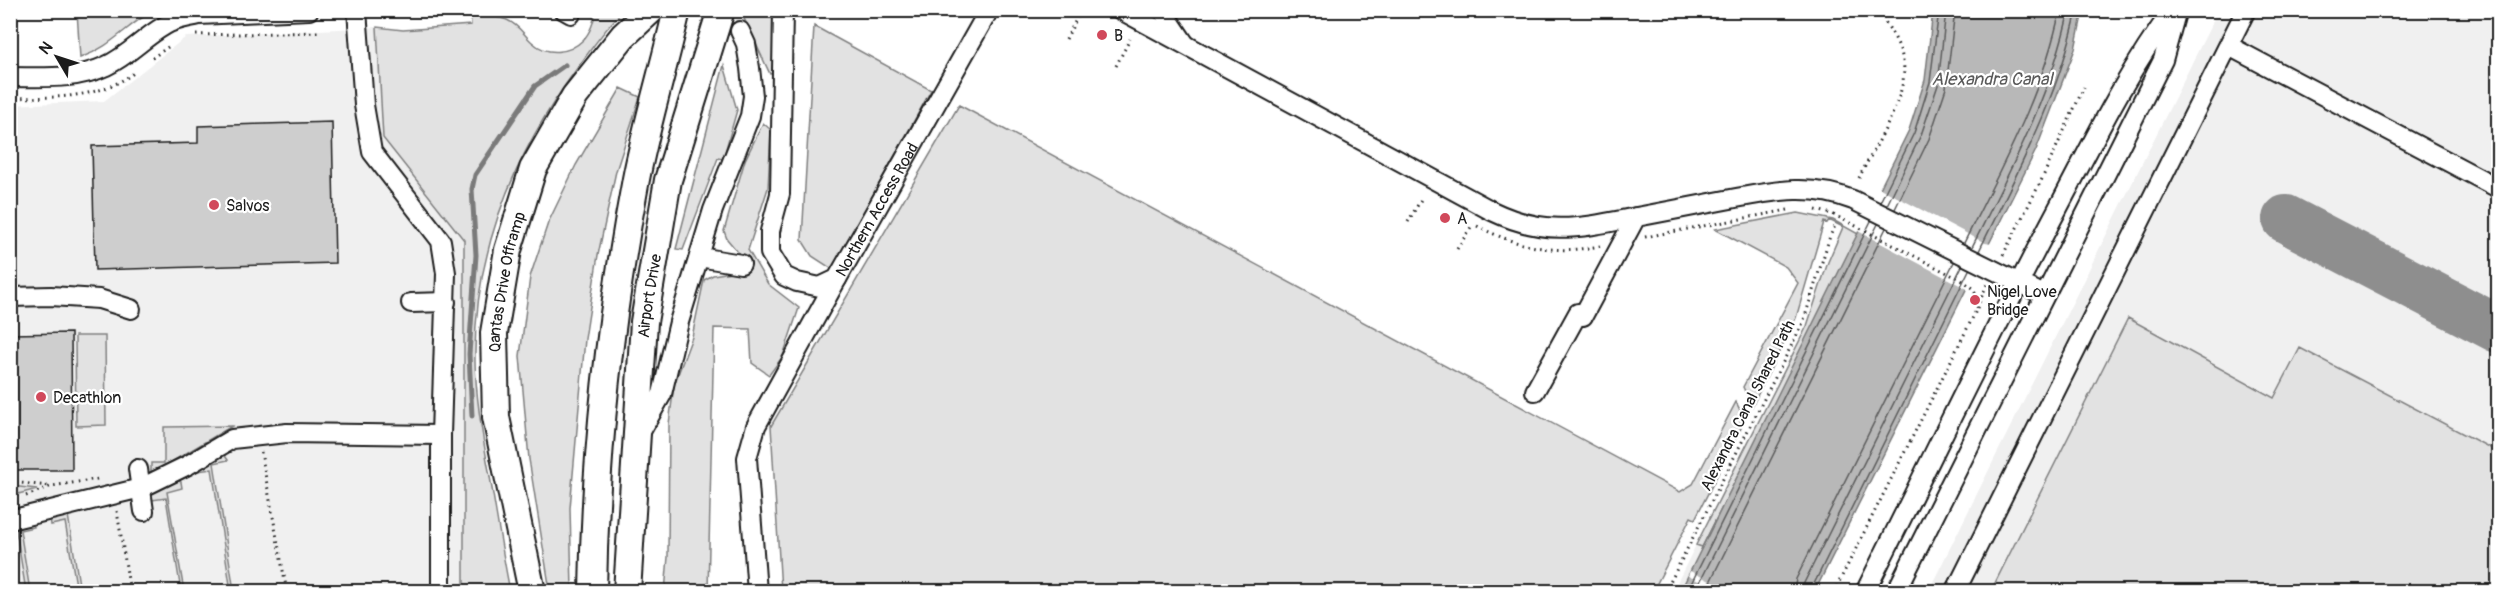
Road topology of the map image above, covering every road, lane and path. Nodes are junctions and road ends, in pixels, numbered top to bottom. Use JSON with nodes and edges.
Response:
{"nodes":[{"id":1,"x":309,"y":10,"type":"edge"},
{"id":2,"x":357,"y":10,"type":"edge"},
{"id":3,"x":651,"y":10,"type":"edge"},
{"id":4,"x":721,"y":10,"type":"edge"},
{"id":5,"x":783,"y":10,"type":"edge"},
{"id":6,"x":989,"y":10,"type":"edge"},
{"id":7,"x":1121,"y":10,"type":"edge"},
{"id":8,"x":1162,"y":10,"type":"edge"},
{"id":9,"x":1878,"y":10,"type":"edge"},
{"id":10,"x":2174,"y":10,"type":"edge"},
{"id":11,"x":2246,"y":10,"type":"edge"},
{"id":12,"x":1080,"y":12,"type":"dead end"},
{"id":13,"x":675,"y":19,"type":"edge"},
{"id":14,"x":740,"y":31,"type":"dead end"},
{"id":15,"x":321,"y":32,"type":"dead end"},
{"id":16,"x":194,"y":35,"type":"dead end"},
{"id":17,"x":1066,"y":39,"type":"dead end"},
{"id":18,"x":1130,"y":39,"type":"dead end"},
{"id":19,"x":177,"y":40,"type":"dead end"},
{"id":20,"x":2229,"y":46,"type":"junction"},
{"id":21,"x":1188,"y":48,"type":"junction"},
{"id":22,"x":1116,"y":66,"type":"dead end"},
{"id":23,"x":10,"y":77,"type":"edge"},
{"id":24,"x":2084,"y":87,"type":"dead end"},
{"id":25,"x":10,"y":98,"type":"edge"},
{"id":26,"x":1859,"y":178,"type":"dead end"},
{"id":27,"x":2499,"y":188,"type":"edge"},
{"id":28,"x":1423,"y":196,"type":"dead end"},
{"id":29,"x":1791,"y":209,"type":"dead end"},
{"id":30,"x":1808,"y":209,"type":"dead end"},
{"id":31,"x":1628,"y":219,"type":"junction"},
{"id":32,"x":1408,"y":222,"type":"dead end"},
{"id":33,"x":1473,"y":224,"type":"dead end"},
{"id":34,"x":1836,"y":224,"type":"dead end"},
{"id":35,"x":1641,"y":238,"type":"dead end"},
{"id":36,"x":2008,"y":245,"type":"dead end"},
{"id":37,"x":1457,"y":249,"type":"dead end"},
{"id":38,"x":699,"y":257,"type":"junction"},
{"id":39,"x":741,"y":264,"type":"dead end"},
{"id":40,"x":837,"y":279,"type":"junction"},
{"id":41,"x":2019,"y":282,"type":"junction"},
{"id":42,"x":1982,"y":295,"type":"dead end"},
{"id":43,"x":2044,"y":295,"type":"junction"},
{"id":44,"x":10,"y":297,"type":"edge"},
{"id":45,"x":1979,"y":301,"type":"junction"},
{"id":46,"x":446,"y":302,"type":"junction"},
{"id":47,"x":411,"y":303,"type":"dead end"},
{"id":48,"x":131,"y":309,"type":"dead end"},
{"id":49,"x":1536,"y":391,"type":"dead end"},
{"id":50,"x":441,"y":435,"type":"junction"},
{"id":51,"x":635,"y":441,"type":"junction"},
{"id":52,"x":259,"y":445,"type":"dead end"},
{"id":53,"x":138,"y":469,"type":"dead end"},
{"id":54,"x":10,"y":482,"type":"edge"},
{"id":55,"x":52,"y":486,"type":"dead end"},
{"id":56,"x":141,"y":488,"type":"junction"},
{"id":57,"x":144,"y":511,"type":"dead end"},
{"id":58,"x":10,"y":520,"type":"edge"},
{"id":59,"x":287,"y":591,"type":"edge"},
{"id":60,"x":441,"y":591,"type":"edge"},
{"id":61,"x":532,"y":591,"type":"edge"},
{"id":62,"x":592,"y":591,"type":"edge"},
{"id":63,"x":627,"y":591,"type":"edge"},
{"id":64,"x":757,"y":591,"type":"edge"},
{"id":65,"x":1665,"y":591,"type":"edge"},
{"id":66,"x":1834,"y":591,"type":"edge"},
{"id":67,"x":1865,"y":591,"type":"edge"},
{"id":68,"x":1896,"y":591,"type":"edge"},
{"id":69,"x":1955,"y":591,"type":"edge"}],
"edges":[{"from":1,"to":23,"type":"street"},
{"from":2,"to":46,"type":"street"},
{"from":3,"to":61,"type":"highway","name":"Qantas Drive Offramp"},
{"from":4,"to":51,"type":"highway","name":"Airport Drive"},
{"from":5,"to":40,"type":"street","name":"Northern Access Road"},
{"from":6,"to":40,"type":"street","name":"Northern Access Road"},
{"from":7,"to":21,"type":"street"},
{"from":8,"to":21,"type":"street"},
{"from":9,"to":26,"type":"path"},
{"from":10,"to":41,"type":"street"},
{"from":10,"to":43,"type":"street"},
{"from":11,"to":20,"type":"street"},
{"from":12,"to":17,"type":"path"},
{"from":13,"to":62,"type":"highway","name":"Airport Drive"},
{"from":14,"to":38,"type":"street"},
{"from":15,"to":16,"type":"path"},
{"from":18,"to":22,"type":"path"},
{"from":19,"to":25,"type":"path"},
{"from":20,"to":27,"type":"street"},
{"from":20,"to":69,"type":"street"},
{"from":21,"to":31,"type":"street"},
{"from":24,"to":36,"type":"path"},
{"from":28,"to":32,"type":"path"},
{"from":29,"to":35,"type":"path"},
{"from":30,"to":45,"type":"path"},
{"from":31,"to":41,"type":"street"},
{"from":31,"to":49,"type":"street"},
{"from":33,"to":37,"type":"path"},
{"from":34,"to":65,"type":"path","name":"Alexandra Canal Shared Path"},
{"from":38,"to":39,"type":"street"},
{"from":38,"to":51,"type":"street"},
{"from":40,"to":64,"type":"street"},
{"from":41,"to":43,"type":"street"},
{"from":41,"to":67,"type":"street"},
{"from":42,"to":45,"type":"path"},
{"from":43,"to":68,"type":"street"},
{"from":44,"to":48,"type":"street"},
{"from":45,"to":66,"type":"path"},
{"from":46,"to":47,"type":"street"},
{"from":46,"to":50,"type":"street"},
{"from":50,"to":56,"type":"street"},
{"from":50,"to":60,"type":"street"},
{"from":51,"to":63,"type":"highway","name":"Airport Drive"},
{"from":52,"to":59,"type":"path"},
{"from":53,"to":56,"type":"street"},
{"from":54,"to":55,"type":"path"},
{"from":56,"to":57,"type":"street"},
{"from":56,"to":58,"type":"street"}]}
